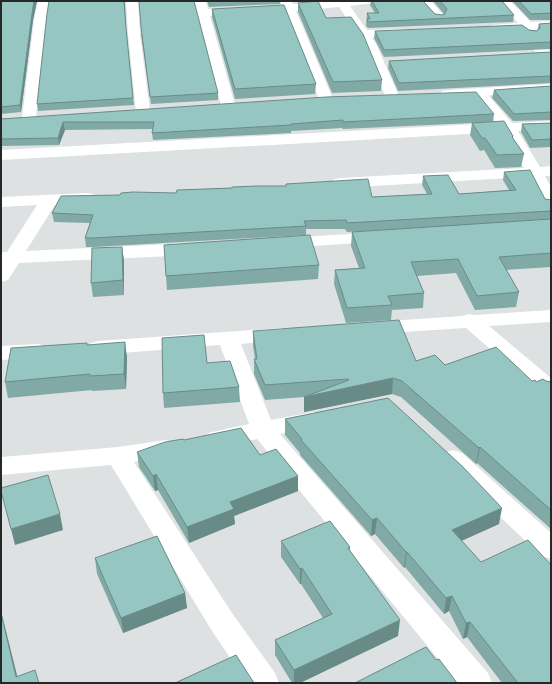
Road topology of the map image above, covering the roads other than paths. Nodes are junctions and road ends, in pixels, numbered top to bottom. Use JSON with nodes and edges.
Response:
{"nodes":[{"id":1,"x":44,"y":1,"type":"edge"},
{"id":2,"x":132,"y":1,"type":"edge"},
{"id":3,"x":367,"y":1,"type":"edge"},
{"id":4,"x":425,"y":1,"type":"edge"},
{"id":5,"x":504,"y":1,"type":"edge"},
{"id":6,"x":343,"y":4,"type":"junction"},
{"id":7,"x":288,"y":5,"type":"edge"},
{"id":8,"x":201,"y":7,"type":"edge"},
{"id":9,"x":439,"y":18,"type":"edge"},
{"id":10,"x":551,"y":26,"type":"edge"},
{"id":11,"x":528,"y":27,"type":"junction"},
{"id":12,"x":481,"y":29,"type":"edge"},
{"id":13,"x":412,"y":33,"type":"edge"},
{"id":14,"x":363,"y":34,"type":"junction"},
{"id":15,"x":530,"y":55,"type":"edge"},
{"id":16,"x":549,"y":56,"type":"edge"},
{"id":17,"x":394,"y":62,"type":"edge"},
{"id":18,"x":378,"y":63,"type":"junction"},
{"id":19,"x":551,"y":88,"type":"edge"},
{"id":20,"x":479,"y":93,"type":"junction"},
{"id":21,"x":431,"y":94,"type":"edge"},
{"id":22,"x":408,"y":95,"type":"edge"},
{"id":23,"x":384,"y":96,"type":"joint"},
{"id":24,"x":326,"y":99,"type":"edge"},
{"id":25,"x":236,"y":105,"type":"joint"},
{"id":26,"x":213,"y":106,"type":"edge"},
{"id":27,"x":158,"y":110,"type":"edge"},
{"id":28,"x":128,"y":112,"type":"edge"},
{"id":29,"x":143,"y":112,"type":"junction"},
{"id":30,"x":44,"y":117,"type":"edge"},
{"id":31,"x":22,"y":118,"type":"joint"},
{"id":32,"x":551,"y":126,"type":"edge"},
{"id":33,"x":508,"y":128,"type":"junction"},
{"id":34,"x":1,"y":155,"type":"edge"},
{"id":35,"x":543,"y":171,"type":"edge"},
{"id":36,"x":328,"y":184,"type":"edge"},
{"id":37,"x":104,"y":197,"type":"edge"},
{"id":38,"x":49,"y":200,"type":"junction"},
{"id":39,"x":1,"y":202,"type":"edge"},
{"id":40,"x":551,"y":203,"type":"edge"},
{"id":41,"x":401,"y":236,"type":"edge"},
{"id":42,"x":269,"y":244,"type":"edge"},
{"id":43,"x":206,"y":248,"type":"edge"},
{"id":44,"x":7,"y":258,"type":"edge"},
{"id":45,"x":1,"y":276,"type":"edge"},
{"id":46,"x":551,"y":316,"type":"edge"},
{"id":47,"x":469,"y":320,"type":"junction"},
{"id":48,"x":352,"y":329,"type":"edge"},
{"id":49,"x":298,"y":333,"type":"edge"},
{"id":50,"x":228,"y":338,"type":"junction"},
{"id":51,"x":77,"y":349,"type":"edge"},
{"id":52,"x":54,"y":350,"type":"edge"},
{"id":53,"x":1,"y":352,"type":"edge"},
{"id":54,"x":551,"y":390,"type":"edge"},
{"id":55,"x":331,"y":416,"type":"edge"},
{"id":56,"x":263,"y":430,"type":"junction"},
{"id":57,"x":437,"y":445,"type":"edge"},
{"id":58,"x":118,"y":456,"type":"junction"},
{"id":59,"x":1,"y":466,"type":"edge"},
{"id":60,"x":551,"y":549,"type":"edge"},
{"id":61,"x":264,"y":683,"type":"edge"},
{"id":62,"x":477,"y":683,"type":"edge"}],
"edges":[{"from":1,"to":31,"type":"street"},
{"from":2,"to":29,"type":"street"},
{"from":3,"to":6,"type":"street"},
{"from":4,"to":9,"type":"street"},
{"from":5,"to":11,"type":"street"},
{"from":6,"to":7,"type":"street"},
{"from":6,"to":14,"type":"street"},
{"from":7,"to":8,"type":"street"},
{"from":7,"to":24,"type":"street"},
{"from":8,"to":25,"type":"street"},
{"from":10,"to":11,"type":"street"},
{"from":11,"to":12,"type":"street"},
{"from":11,"to":16,"type":"street"},
{"from":13,"to":14,"type":"street"},
{"from":14,"to":18,"type":"street"},
{"from":15,"to":16,"type":"street"},
{"from":17,"to":18,"type":"street"},
{"from":18,"to":23,"type":"street"},
{"from":19,"to":20,"type":"street"},
{"from":20,"to":21,"type":"street"},
{"from":20,"to":33,"type":"street"},
{"from":22,"to":23,"type":"street"},
{"from":25,"to":26,"type":"street"},
{"from":27,"to":29,"type":"street"},
{"from":28,"to":29,"type":"street"},
{"from":30,"to":31,"type":"street"},
{"from":32,"to":33,"type":"street"},
{"from":33,"to":34,"type":"street"},
{"from":33,"to":35,"type":"street"},
{"from":35,"to":36,"type":"street"},
{"from":35,"to":40,"type":"street"},
{"from":37,"to":38,"type":"street"},
{"from":38,"to":39,"type":"street"},
{"from":38,"to":44,"type":"street"},
{"from":41,"to":42,"type":"street"},
{"from":43,"to":44,"type":"street"},
{"from":44,"to":45,"type":"street"},
{"from":46,"to":47,"type":"street"},
{"from":47,"to":48,"type":"street"},
{"from":47,"to":54,"type":"street"},
{"from":49,"to":50,"type":"street"},
{"from":50,"to":51,"type":"street"},
{"from":50,"to":56,"type":"street"},
{"from":52,"to":53,"type":"street"},
{"from":55,"to":56,"type":"street"},
{"from":56,"to":58,"type":"street"},
{"from":56,"to":62,"type":"street"},
{"from":57,"to":60,"type":"street"},
{"from":58,"to":59,"type":"street"},
{"from":58,"to":61,"type":"street"}]}
